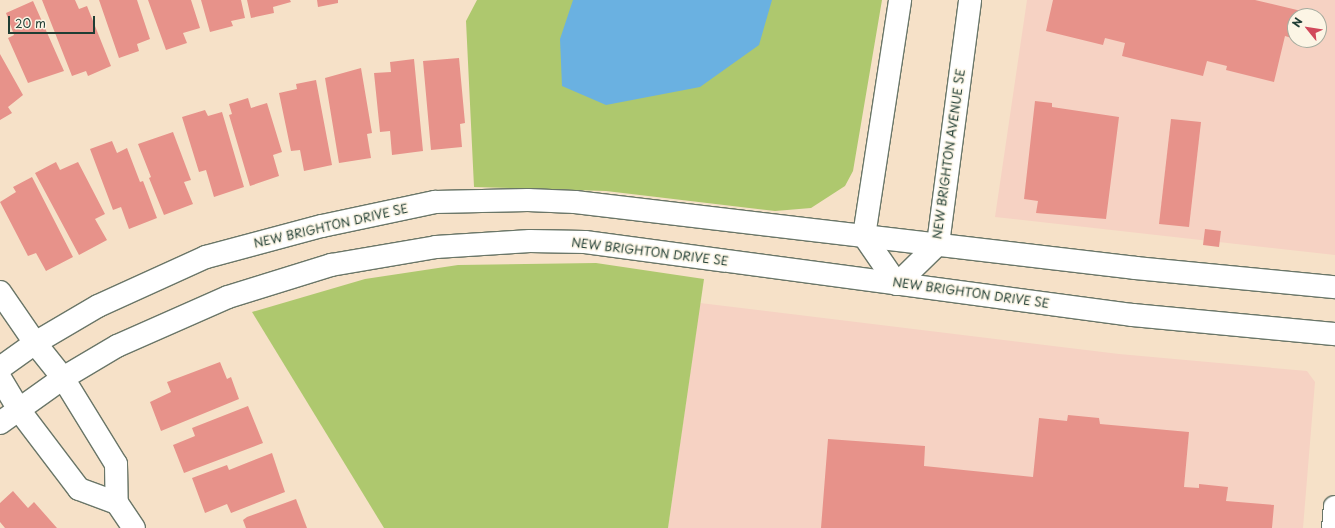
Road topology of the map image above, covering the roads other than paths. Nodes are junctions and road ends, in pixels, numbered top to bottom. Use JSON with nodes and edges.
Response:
{"nodes":[{"id":1,"x":900,"y":0,"type":"edge"},
{"id":2,"x":970,"y":0,"type":"edge"},
{"id":3,"x":864,"y":236,"type":"junction"},
{"id":4,"x":938,"y":244,"type":"junction"},
{"id":5,"x":897,"y":284,"type":"junction"},
{"id":6,"x":1335,"y":287,"type":"edge"},
{"id":7,"x":0,"y":292,"type":"edge"},
{"id":8,"x":1335,"y":334,"type":"edge"},
{"id":9,"x":35,"y":343,"type":"junction"},
{"id":10,"x":0,"y":368,"type":"edge"},
{"id":11,"x":0,"y":378,"type":"edge"},
{"id":12,"x":63,"y":378,"type":"junction"},
{"id":13,"x":19,"y":410,"type":"junction"},
{"id":14,"x":0,"y":423,"type":"edge"},
{"id":15,"x":117,"y":503,"type":"junction"},
{"id":16,"x":1335,"y":506,"type":"edge"},
{"id":17,"x":134,"y":528,"type":"edge"},
{"id":18,"x":1333,"y":528,"type":"edge"}],
"edges":[{"from":1,"to":3,"type":"street"},
{"from":2,"to":4,"type":"street","name":"NEW BRIGHTON AVENUE SE"},
{"from":3,"to":4,"type":"street","name":"NEW BRIGHTON DRIVE SE"},
{"from":3,"to":5,"type":"street"},
{"from":3,"to":9,"type":"street","name":"NEW BRIGHTON DRIVE SE"},
{"from":4,"to":5,"type":"street","name":"NEW BRIGHTON AVENUE SE"},
{"from":4,"to":6,"type":"street","name":"NEW BRIGHTON DRIVE SE"},
{"from":5,"to":8,"type":"street","name":"NEW BRIGHTON DRIVE SE"},
{"from":5,"to":12,"type":"street","name":"NEW BRIGHTON DRIVE SE"},
{"from":7,"to":9,"type":"street"},
{"from":9,"to":10,"type":"street","name":"NEW BRIGHTON DRIVE SE"},
{"from":9,"to":12,"type":"street"},
{"from":11,"to":13,"type":"street"},
{"from":12,"to":13,"type":"street","name":"NEW BRIGHTON DRIVE SE"},
{"from":12,"to":15,"type":"street"},
{"from":13,"to":14,"type":"street","name":"NEW BRIGHTON DRIVE SE"},
{"from":13,"to":15,"type":"street"},
{"from":15,"to":17,"type":"street"},
{"from":16,"to":18,"type":"street"}]}
